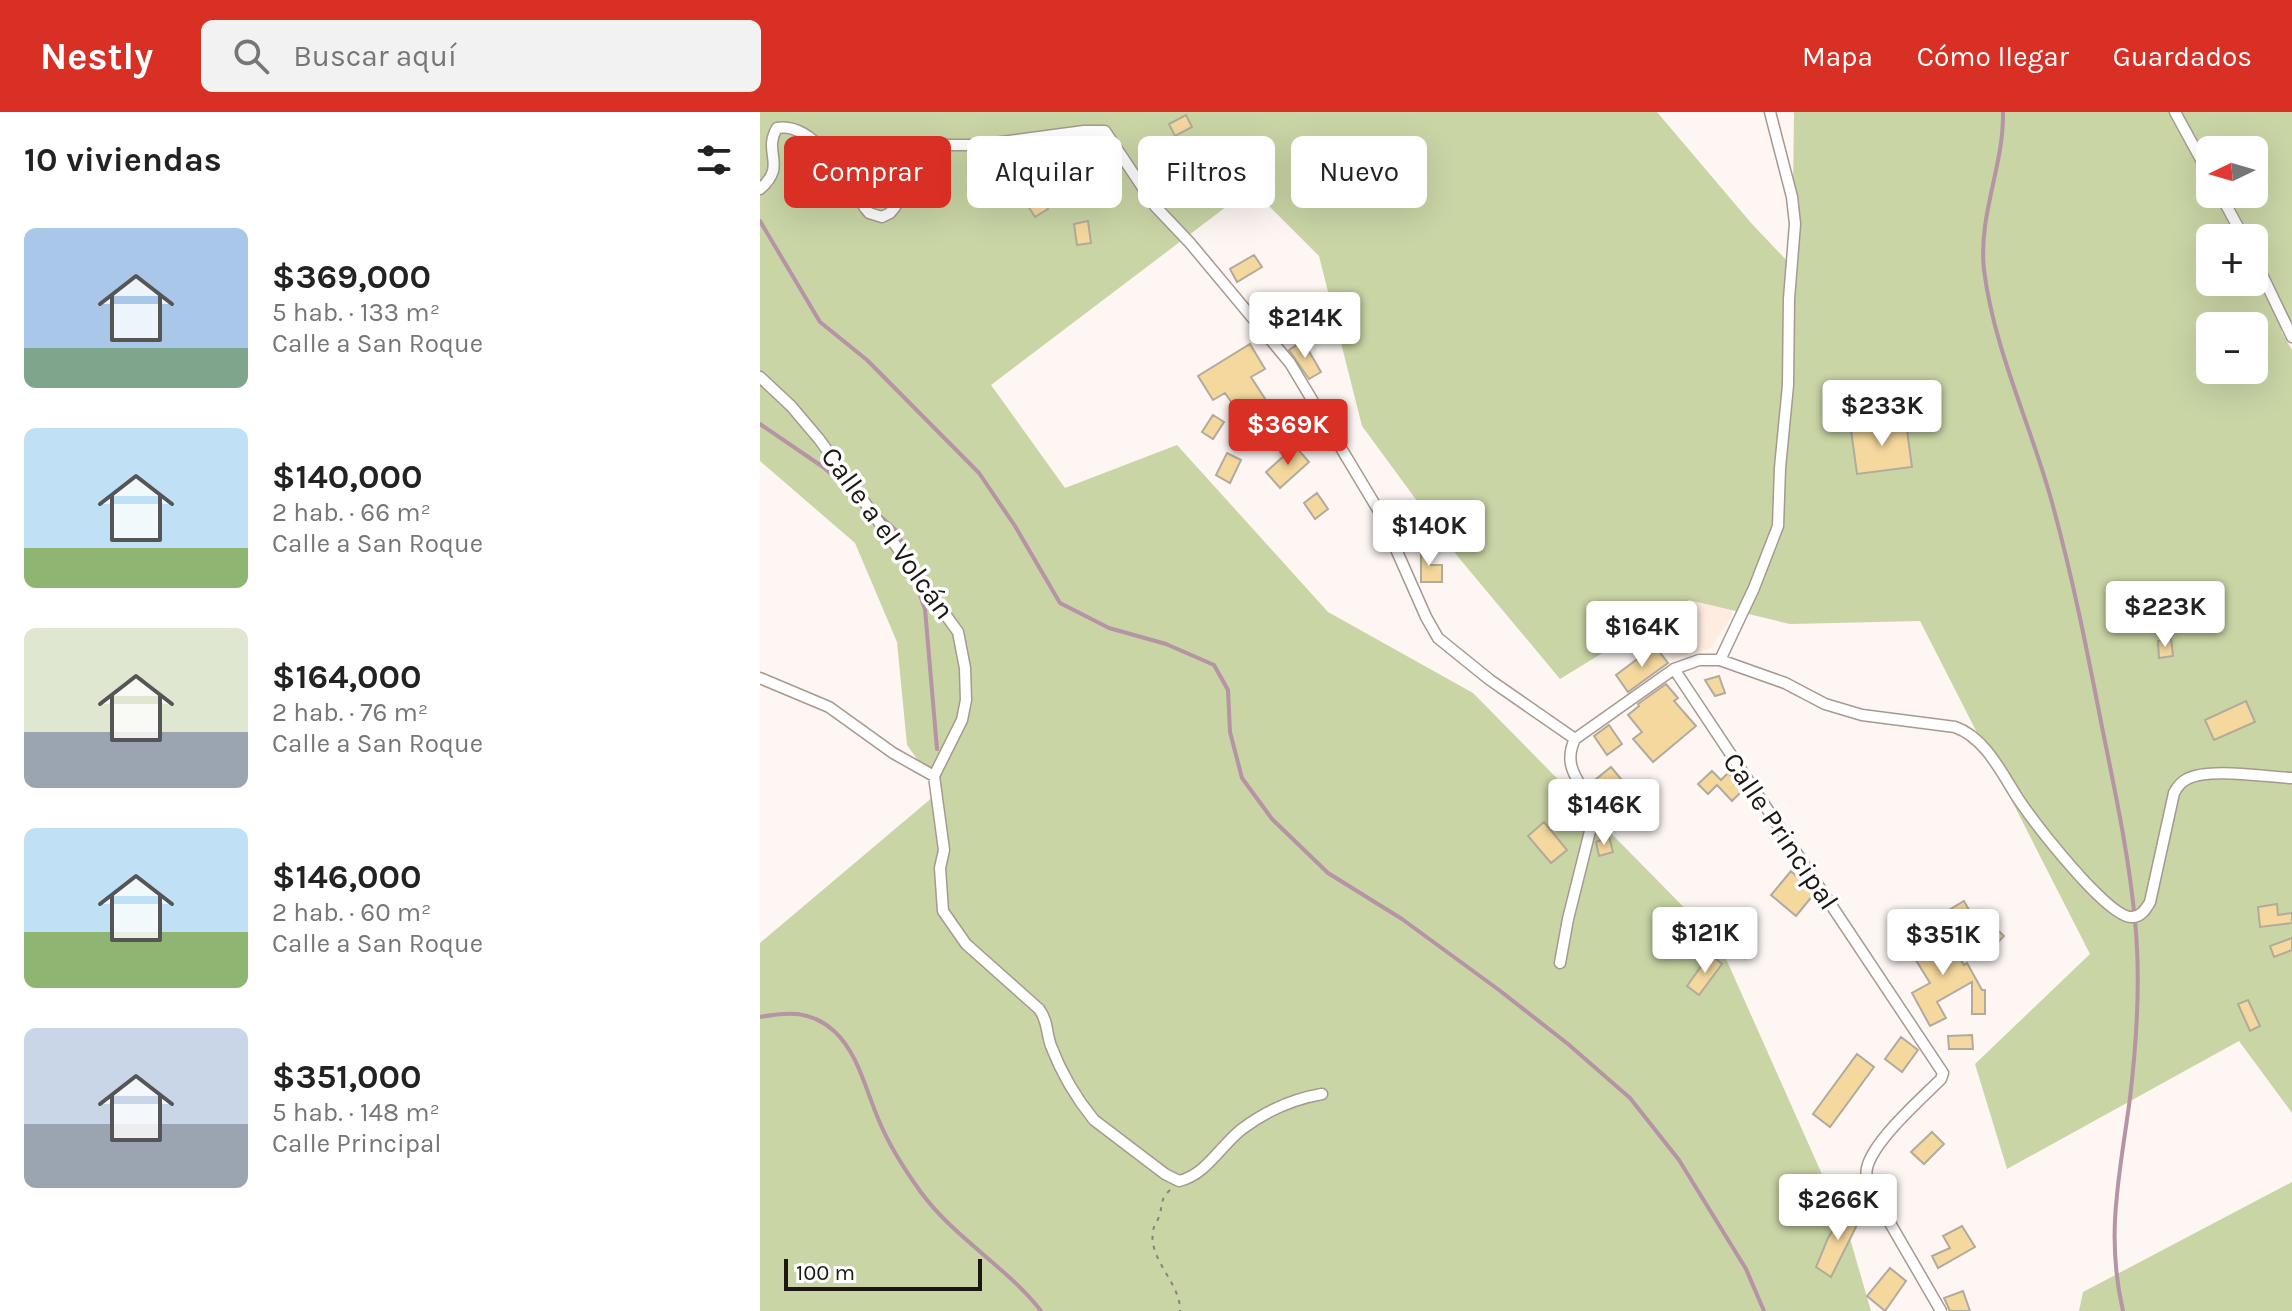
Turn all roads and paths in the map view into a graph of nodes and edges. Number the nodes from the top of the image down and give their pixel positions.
1 (1770, 112) edge
2 (2175, 112) edge
3 (2196, 150) edge
4 (760, 189) edge
5 (2268, 287) edge
6 (2292, 337) edge
7 (760, 377) edge
8 (1720, 660) junction
9 (1674, 669) junction
10 (760, 678) edge
11 (1575, 739) junction
12 (934, 776) junction
13 (2292, 778) edge
14 (1560, 963) dead end
15 (1322, 1094) dead end
16 (1179, 1181) junction
17 (1180, 1311) edge
18 (1941, 1311) edge

1 - 8 street
2 - 3 street
4 - 11 street
5 - 6 street
7 - 12 street, Calle a el Volcán
8 - 9 street
8 - 13 street
9 - 11 street
9 - 18 street, Calle Principal
10 - 12 street
11 - 14 street
12 - 16 street
15 - 16 street
16 - 17 path

